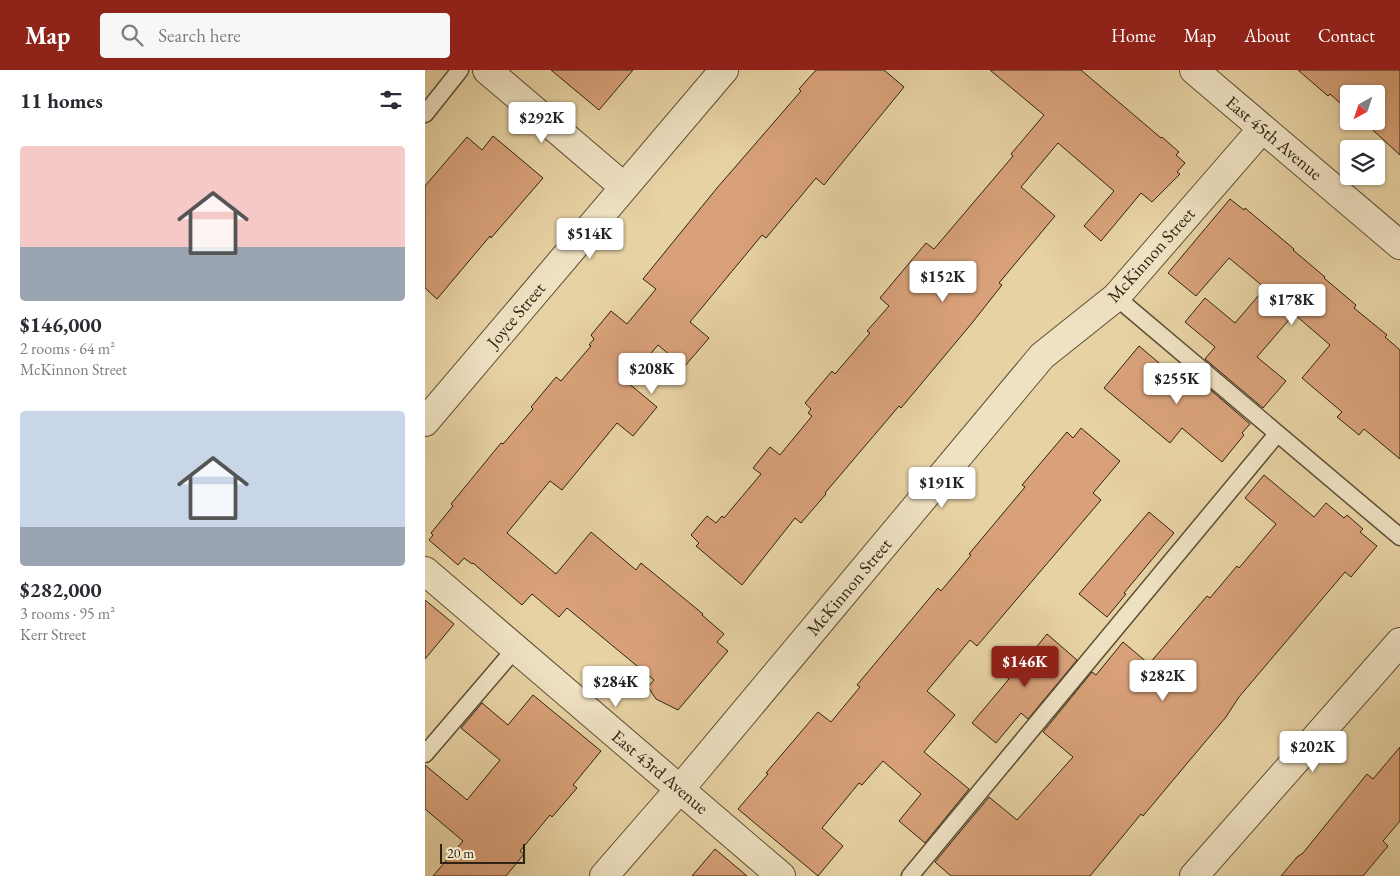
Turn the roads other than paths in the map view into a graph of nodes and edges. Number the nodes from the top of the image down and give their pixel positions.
1 (460, 70) edge
2 (487, 70) edge
3 (723, 70) edge
4 (1197, 71) edge
5 (425, 114) edge
6 (1262, 129) junction
7 (624, 187) junction
8 (1400, 245) edge
9 (1116, 297) junction
10 (425, 422) edge
11 (1277, 434) junction
12 (1400, 537) edge
13 (425, 571) edge
14 (1400, 642) edge
15 (515, 648) junction
16 (425, 754) edge
17 (680, 789) junction
18 (604, 876) edge
19 (781, 876) edge
20 (910, 876) edge
21 (1195, 876) edge

1 - 5 lane
2 - 7 street
3 - 7 street, Joyce Street
4 - 6 street, East 45th Avenue
6 - 8 street, East 45th Avenue
6 - 9 street, McKinnon Street
7 - 10 street, Joyce Street
9 - 11 lane
9 - 17 street, McKinnon Street
11 - 12 lane
11 - 20 lane
13 - 15 street, East 43rd Avenue
14 - 21 street
15 - 16 lane
15 - 17 street, East 43rd Avenue
17 - 18 street, McKinnon Street
17 - 19 street, East 43rd Avenue

